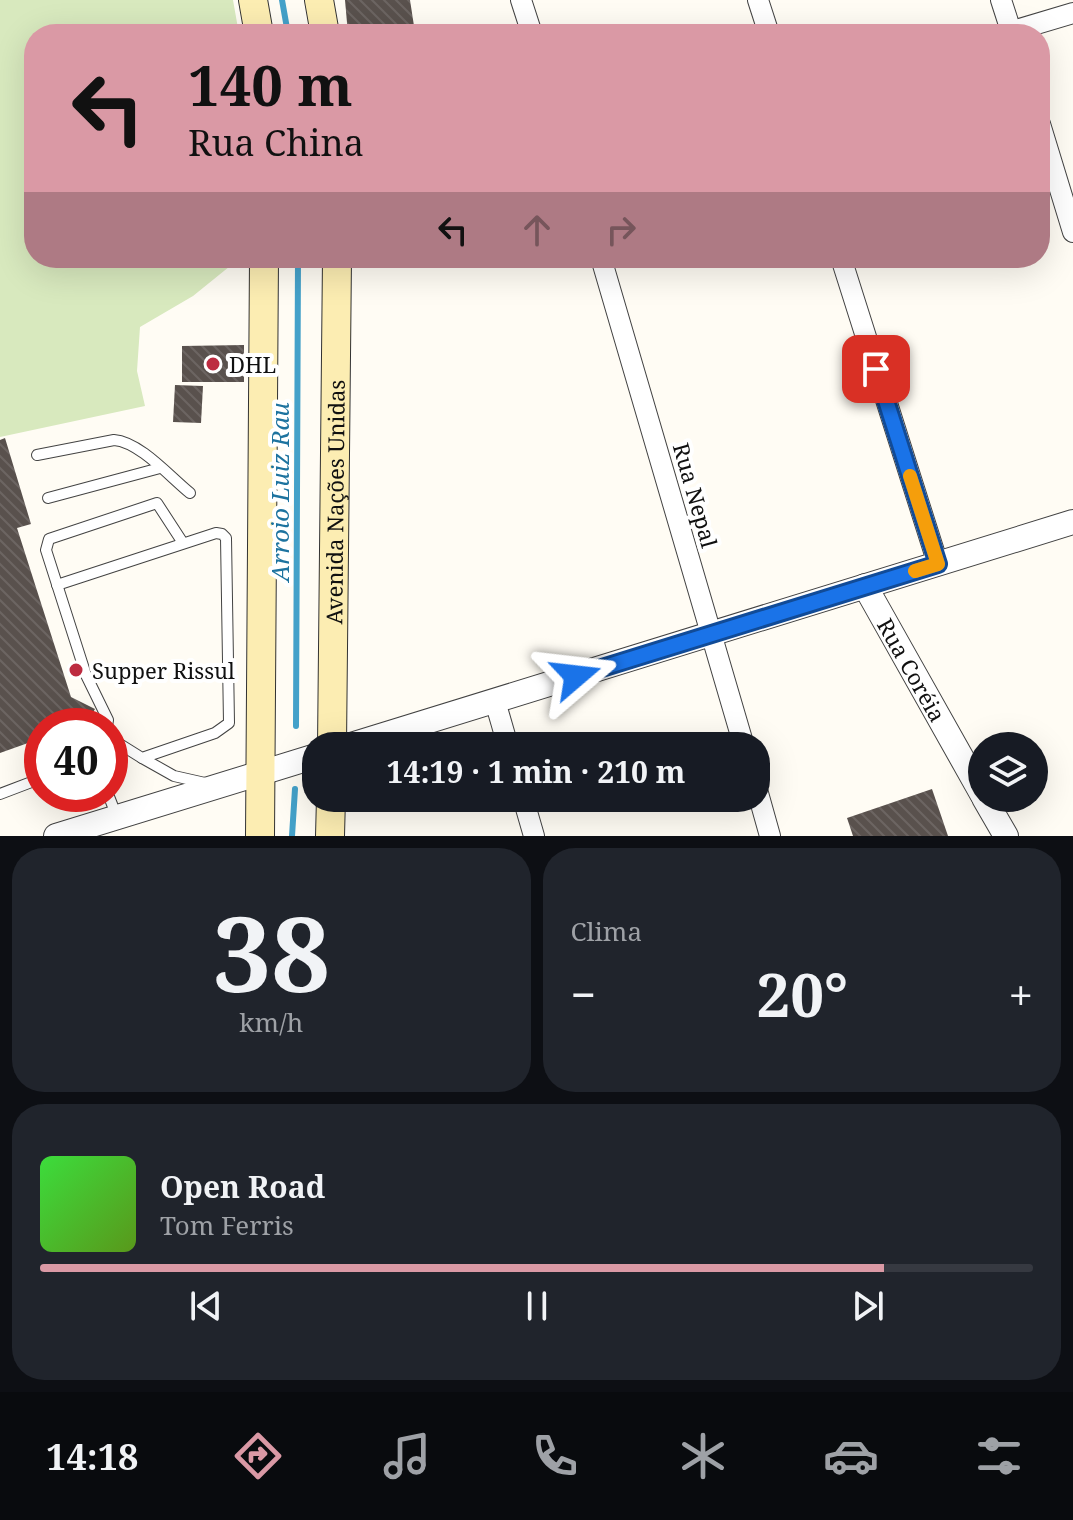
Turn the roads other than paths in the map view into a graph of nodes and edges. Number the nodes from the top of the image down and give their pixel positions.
1 (253, 0) edge
2 (319, 0) edge
3 (521, 0) edge
4 (758, 0) edge
5 (1001, 0) edge
6 (1073, 13) edge
7 (257, 24) edge
8 (323, 24) edge
9 (529, 24) edge
10 (766, 24) edge
11 (1007, 24) edge
12 (1038, 24) edge
13 (1050, 157) edge
14 (1073, 232) edge
15 (264, 268) edge
16 (337, 268) edge
17 (604, 268) edge
18 (844, 268) edge
19 (37, 455) dead end
20 (160, 468) junction
21 (190, 493) dead end
22 (48, 498) dead end
23 (1073, 522) edge
24 (183, 543) junction
25 (938, 564) junction
26 (57, 585) junction
27 (865, 586) junction
28 (712, 634) junction
29 (495, 701) junction
30 (102, 708) edge
31 (332, 732) edge
32 (394, 732) edge
33 (504, 732) edge
34 (740, 732) edge
35 (128, 749) edge
36 (142, 758) junction
37 (302, 760) edge
38 (968, 769) edge
39 (260, 773) junction
40 (231, 782) junction
41 (24, 785) edge
42 (0, 794) edge
43 (115, 812) edge
44 (331, 812) edge
45 (527, 812) edge
46 (763, 812) edge
47 (992, 812) edge
48 (117, 817) junction
49 (56, 836) edge
50 (260, 836) edge
51 (330, 836) edge
52 (534, 836) edge
53 (770, 836) edge
54 (1006, 836) edge

1 - 7 main road
2 - 8 main road
3 - 9 street
4 - 10 street
5 - 11 street
6 - 12 street
13 - 14 street
15 - 39 main road
16 - 31 main road, Avenida Nações Unidas
17 - 28 street, Rua Nepal
18 - 25 street
19 - 20 lane
20 - 21 lane
20 - 22 lane
23 - 25 street
24 - 26 lane
24 - 26 lane
24 - 36 lane
25 - 27 street
26 - 30 lane
27 - 28 street
27 - 38 street, Rua Coréia
28 - 29 street
28 - 34 street, Rua Nepal
29 - 32 street
29 - 33 street
35 - 36 lane
36 - 40 lane
37 - 39 street
39 - 40 street
39 - 50 main road
40 - 48 street
41 - 42 lane
43 - 48 lane
44 - 51 main road
45 - 52 street
46 - 53 street
47 - 54 street, Rua Coréia
48 - 49 street

